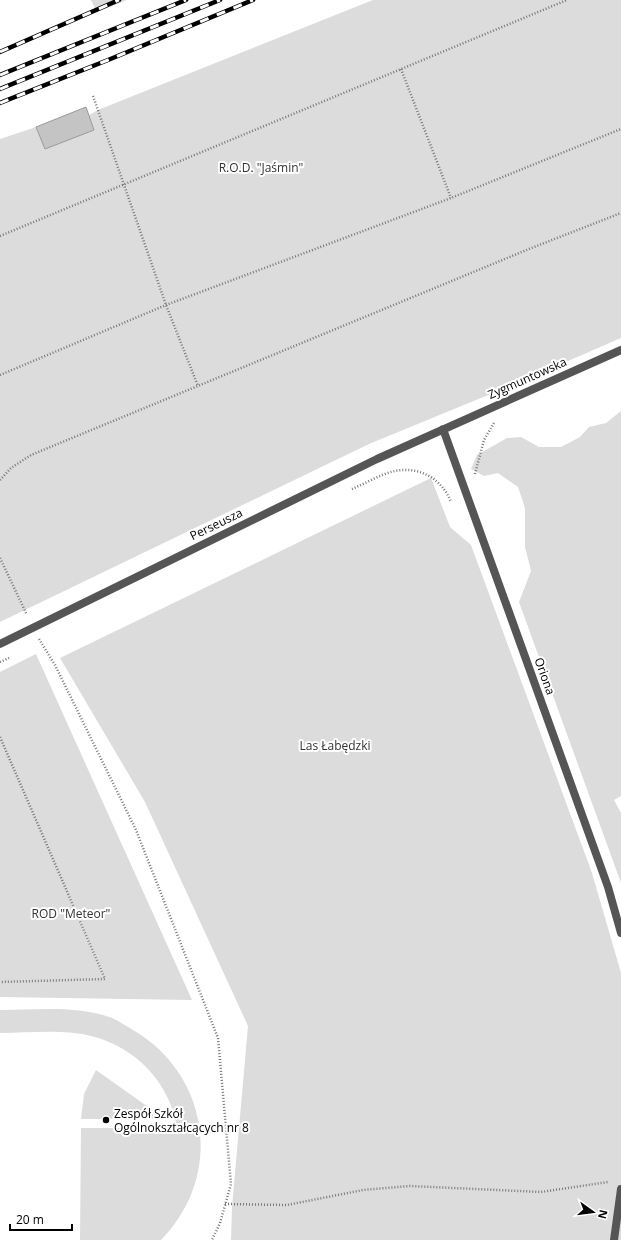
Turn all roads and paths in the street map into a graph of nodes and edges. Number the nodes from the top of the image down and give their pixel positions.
1 (567, 0) edge
2 (401, 69) junction
3 (93, 96) dead end
4 (621, 129) edge
5 (123, 184) junction
6 (451, 198) junction
7 (621, 213) edge
8 (0, 236) edge
9 (166, 305) junction
10 (621, 350) edge
11 (0, 375) edge
12 (198, 386) junction
13 (501, 420) dead end
14 (443, 429) junction
15 (475, 476) dead end
16 (0, 480) edge
17 (351, 490) dead end
18 (451, 502) dead end
19 (0, 558) edge
20 (27, 615) dead end
21 (48, 638) dead end
22 (0, 644) edge
23 (0, 737) edge
24 (2, 747) edge
25 (621, 933) edge
26 (0, 982) edge
27 (609, 1181) dead end
28 (621, 1188) edge
29 (225, 1204) junction
30 (212, 1240) edge
31 (614, 1240) edge

1 - 2 path
2 - 5 path
2 - 6 path
3 - 5 path
4 - 6 path
5 - 8 path
5 - 9 path
6 - 9 path
7 - 12 path
9 - 11 path
9 - 12 path
10 - 14 street, Zygmuntowska
12 - 16 path
13 - 15 path
14 - 22 street, Perseusza
14 - 25 street, Oriona
17 - 18 path
19 - 20 path
21 - 29 path
23 - 24 path
24 - 26 path
27 - 29 path
28 - 31 street
29 - 30 path

